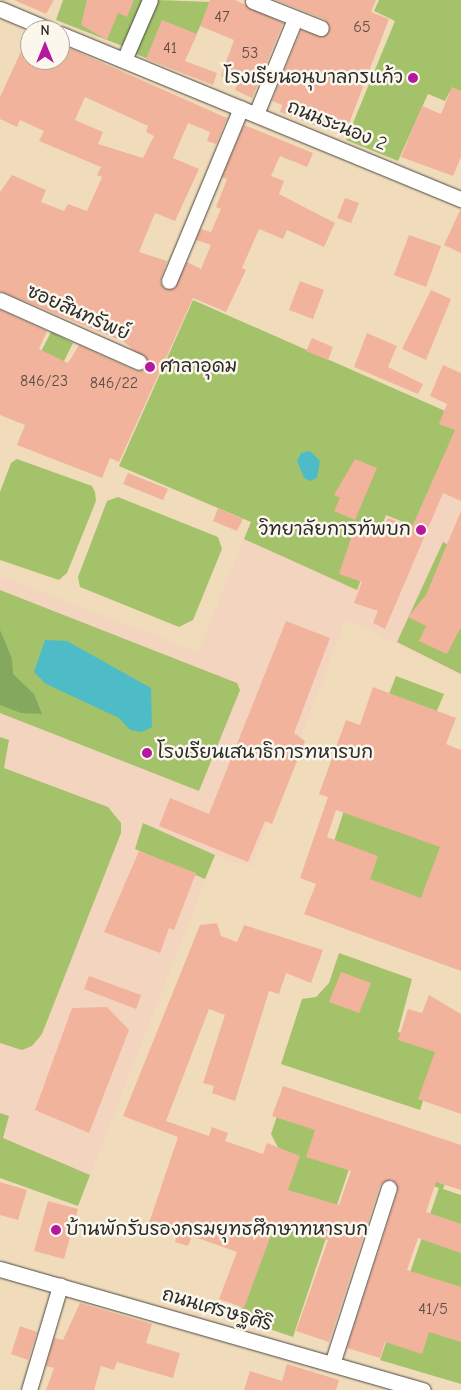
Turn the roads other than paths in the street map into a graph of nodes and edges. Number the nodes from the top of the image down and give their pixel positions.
1 (150, 0) edge
2 (253, 1) dead end
3 (0, 9) edge
4 (296, 19) junction
5 (26, 20) edge
6 (321, 28) dead end
7 (70, 38) edge
8 (124, 60) junction
9 (241, 108) junction
10 (256, 114) junction
11 (461, 199) edge
12 (169, 281) dead end
13 (0, 300) edge
14 (139, 362) dead end
15 (389, 1188) dead end
16 (0, 1269) edge
17 (60, 1286) junction
18 (332, 1364) junction
19 (29, 1390) edge
20 (423, 1390) edge

1 - 8 street
2 - 4 street
3 - 5 street
4 - 6 street
4 - 10 street
7 - 8 street, ถนนระนอง 2
8 - 9 street, ถนนระนอง 2
9 - 10 street, ถนนระนอง 2
9 - 12 street
10 - 11 street, ถนนระนอง 2
13 - 14 street, ซอยสินทรัพย์
15 - 18 street
16 - 17 street, ถนนเศรษฐศิริ
17 - 18 street, ถนนเศรษฐศิริ
17 - 19 street
18 - 20 street, ถนนเศรษฐศิริ

